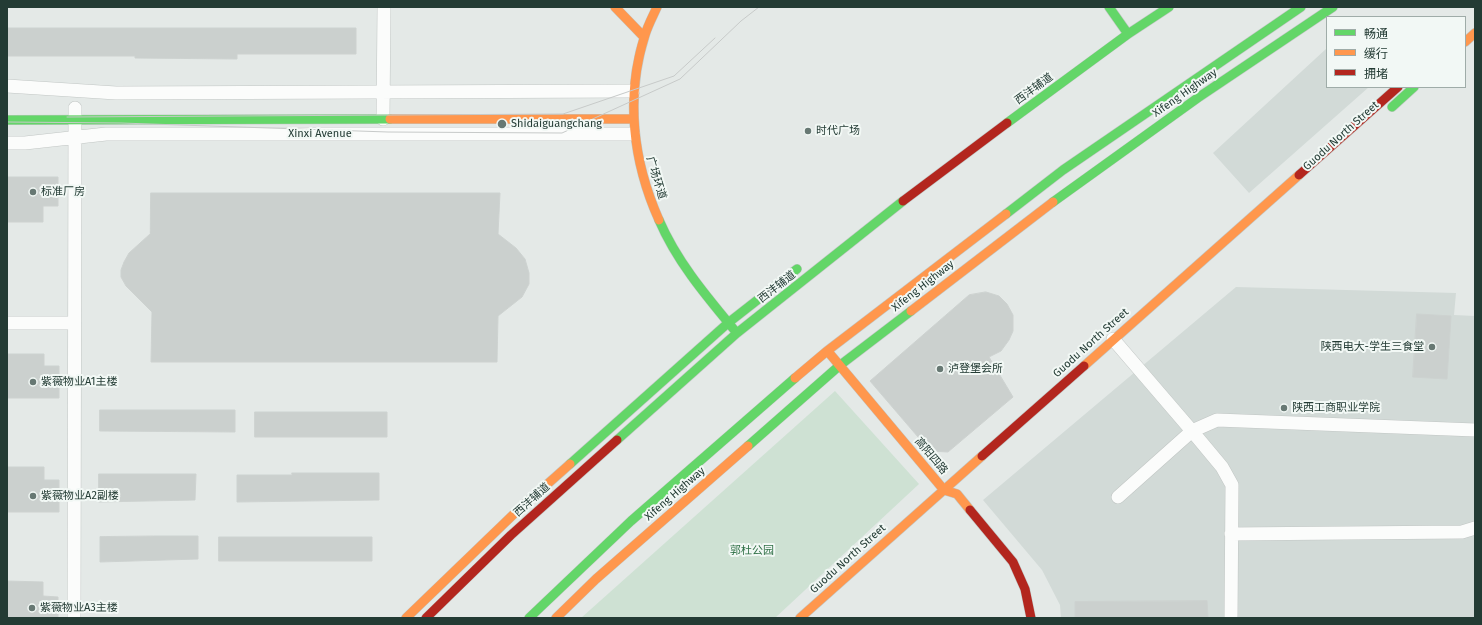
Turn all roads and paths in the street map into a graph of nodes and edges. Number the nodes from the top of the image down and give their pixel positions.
1 (384, 7) edge
2 (615, 7) edge
3 (657, 7) edge
4 (1109, 7) edge
5 (1169, 7) edge
6 (1302, 7) edge
7 (1333, 7) edge
8 (1475, 33) edge
9 (1128, 34) junction
10 (644, 37) junction
11 (1466, 41) edge
12 (7, 86) edge
13 (1397, 88) edge
14 (1413, 88) edge
15 (634, 91) junction
16 (383, 92) junction
17 (383, 110) junction
18 (75, 111) junction
19 (1385, 113) dead end
20 (632, 119) junction
21 (7, 120) edge
22 (633, 134) junction
23 (75, 136) junction
24 (7, 143) edge
25 (802, 265) dead end
26 (7, 323) edge
27 (74, 323) junction
28 (728, 323) junction
29 (737, 333) junction
30 (1119, 346) junction
31 (827, 351) junction
32 (839, 366) junction
33 (1475, 430) edge
34 (1192, 431) junction
35 (966, 486) dead end
36 (944, 490) junction
37 (954, 497) junction
38 (1118, 497) dead end
39 (1475, 528) edge
40 (1231, 534) junction
41 (74, 618) edge
42 (406, 618) edge
43 (426, 618) edge
44 (528, 618) edge
45 (556, 618) edge
46 (800, 618) edge
47 (1030, 618) edge
48 (1231, 618) edge

1 - 16 street
2 - 10 main road
3 - 10 main road, 广场环道
4 - 9 main road
5 - 9 main road, 西沣辅道
6 - 31 main road, Xifeng Highway
7 - 32 main road, Xifeng Highway
8 - 11 main road
9 - 29 main road, 西沣辅道
10 - 15 main road, 广场环道
12 - 16 street
13 - 30 main road, Guodu North Street
14 - 19 main road, Guodu North Street
15 - 16 street
15 - 20 main road, 广场环道
16 - 17 street
17 - 18 main road, Xinxi Avenue
17 - 20 main road, Xinxi Avenue
18 - 21 main road, Xinxi Avenue
18 - 23 street
20 - 22 main road, 广场环道
22 - 23 street, Xinxi Avenue
22 - 28 main road, 广场环道
23 - 24 street, Xinxi Avenue
23 - 27 street
25 - 28 main road, 西沣辅道
26 - 27 street
27 - 41 street
28 - 29 main road, 广场环道
28 - 42 main road, 西沣辅道
29 - 43 main road, 西沣辅道
30 - 34 street
30 - 36 main road, Guodu North Street
31 - 32 main road, 高阳四路
31 - 44 main road, Xifeng Highway
32 - 36 main road, 高阳四路
32 - 45 main road, Xifeng Highway
33 - 34 street
34 - 38 street
34 - 40 street
35 - 37 main road
36 - 37 main road, 高阳四路
36 - 46 main road, Guodu North Street
37 - 47 main road
39 - 40 street
40 - 48 street

